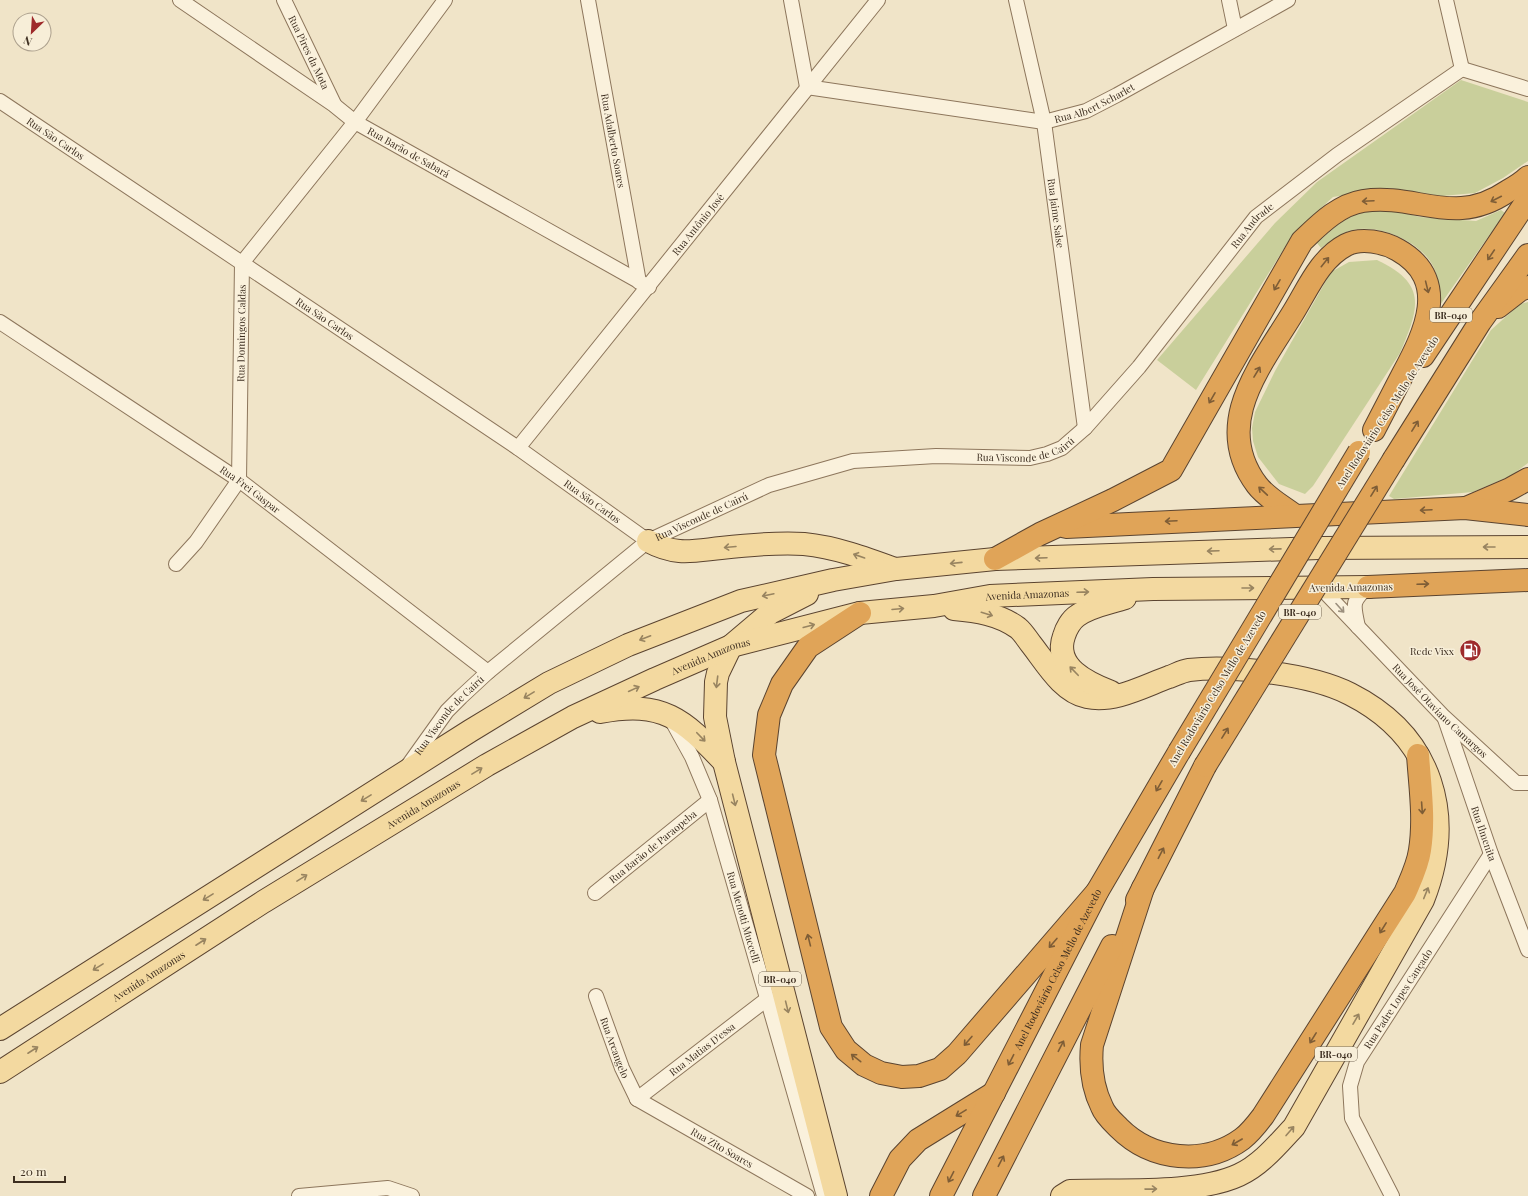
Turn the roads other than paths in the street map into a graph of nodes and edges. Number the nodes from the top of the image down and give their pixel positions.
1 (180, 0) edge
2 (284, 0) edge
3 (445, 0) edge
4 (588, 0) edge
5 (791, 0) edge
6 (878, 0) edge
7 (1016, 0) edge
8 (1228, 0) edge
9 (1288, 0) edge
10 (1446, 0) edge
11 (1235, 29) junction
12 (1462, 69) junction
13 (808, 87) junction
14 (1528, 89) edge
15 (0, 101) edge
16 (334, 105) junction
17 (356, 122) junction
18 (1044, 122) junction
19 (1528, 177) edge
20 (1528, 200) edge
21 (1528, 255) edge
22 (242, 263) junction
23 (644, 285) junction
24 (1528, 287) edge
25 (0, 322) edge
26 (1480, 322) junction
27 (1085, 428) junction
28 (1374, 430) junction
29 (518, 448) junction
30 (1528, 479) edge
31 (239, 480) junction
32 (1465, 508) junction
33 (1294, 515) junction
34 (1528, 515) edge
35 (1054, 528) junction
36 (648, 541) junction
37 (1528, 547) edge
38 (995, 559) junction
39 (176, 564) dead end
40 (896, 569) junction
41 (833, 580) junction
42 (1528, 580) edge
43 (1368, 587) junction
44 (1321, 588) junction
45 (1153, 589) junction
46 (934, 606) junction
47 (860, 613) junction
48 (1358, 628) junction
49 (731, 646) junction
50 (488, 672) junction
51 (1120, 695) junction
52 (668, 714) junction
53 (573, 717) junction
54 (1444, 717) junction
55 (1418, 755) junction
56 (724, 762) junction
57 (399, 777) junction
58 (1528, 783) edge
59 (710, 800) junction
60 (408, 812) junction
61 (1491, 854) junction
62 (1143, 888) junction
63 (1097, 892) junction
64 (595, 893) dead end
65 (1528, 950) edge
66 (596, 996) dead end
67 (767, 999) junction
68 (0, 1029) edge
69 (0, 1072) edge
70 (994, 1093) junction
71 (637, 1099) junction
72 (1066, 1193) edge
73 (299, 1196) edge
74 (412, 1196) edge
75 (807, 1196) edge
76 (824, 1196) edge
77 (836, 1196) edge
78 (881, 1196) edge
79 (941, 1196) edge
80 (984, 1196) edge
81 (1392, 1196) edge

1 - 16 street, Rua Barão de Sabará
2 - 16 street, Rua Pires da Mota
3 - 17 street
4 - 23 street, Rua Adalberto Soares
5 - 13 street
6 - 13 street, Rua Antônio José
7 - 18 street, Rua Jaime Salse
8 - 11 street
9 - 11 street, Rua Albert Scharlet
10 - 12 street
11 - 18 street, Rua Albert Scharlet
12 - 14 street
12 - 27 street, Rua Andrade
13 - 18 street, Rua Albert Scharlet
13 - 23 street, Rua Antônio José
15 - 22 street, Rua São Carlos
16 - 17 street, Rua Barão de Sabará
17 - 22 street
17 - 23 street, Rua Barão de Sabará
18 - 27 street, Rua Jaime Salse
19 -> 35 highway
20 -> 28 highway, Anel Rodoviário Celso Mello de Azevedo / BR-040
21 - 26 highway, BR-040
22 - 29 street, Rua São Carlos
22 - 31 street, Rua Domingos Caldas
23 - 29 street, Rua Antônio José
24 - 26 highway
25 - 31 street, Rua Frei Gaspar
62 -> 26 highway, BR-040, bridge
27 - 36 street, Rua Visconde de Cairú
33 -> 28 highway
28 -> 63 highway, Anel Rodoviário Celso Mello de Azevedo / BR-040, bridge
29 - 36 street, Rua São Carlos
30 - 32 highway
31 - 39 street
31 - 50 street, Rua Frei Gaspar
32 -> 33 highway
32 - 34 highway
33 -> 35 highway
35 - 38 highway
40 -> 36 main road
36 - 50 street, Rua Visconde de Cairú
37 -> 38 main road
38 -> 40 main road
40 - 41 main road
41 - 49 main road
41 -> 57 main road
43 -> 42 highway, Avenida Amazonas
43 - 44 main road, Avenida Amazonas
43 - 48 street
45 -> 44 main road, Avenida Amazonas
44 -> 48 street, Rua José Otaviano Camargos
46 -> 45 main road, Avenida Amazonas
51 -> 45 main road
47 -> 46 main road, Avenida Amazonas
46 -> 51 main road, BR-040
49 -> 47 main road, Avenida Amazonas
63 -> 47 highway
48 - 54 street, Rua José Otaviano Camargos
53 -> 49 main road, Avenida Amazonas
49 -> 56 main road, BR-040
50 - 57 street, Rua Visconde de Cairú
51 - 55 main road, BR-040
52 - 53 main road
52 -> 56 main road
52 - 59 street, Rua Menotti Muccelli
60 -> 53 main road, Avenida Amazonas
54 - 58 street, Rua José Otaviano Camargos
54 - 61 street, Rua Ilmenita
55 -> 62 highway
72 -> 55 main road, BR-040
56 -> 77 main road, BR-040
57 - 60 main road
57 -> 68 main road
59 - 64 street, Rua Barão de Paraopeba
59 - 67 street, Rua Menotti Muccelli
69 -> 60 main road, Avenida Amazonas
61 - 65 street, Rua Ilmenita
61 - 81 street, Rua Padre Lopes Cançado
80 -> 62 highway, BR-040
63 -> 70 highway, Anel Rodoviário Celso Mello de Azevedo / BR-040
66 - 71 street, Rua Arcangelo
67 - 71 street, Rua Matias D'essa
67 - 76 street, Rua Menotti Muccelli
70 -> 78 highway
70 -> 79 highway, Anel Rodoviário Celso Mello de Azevedo / BR-040
71 - 75 street, Rua Zito Soares
73 - 74 street

